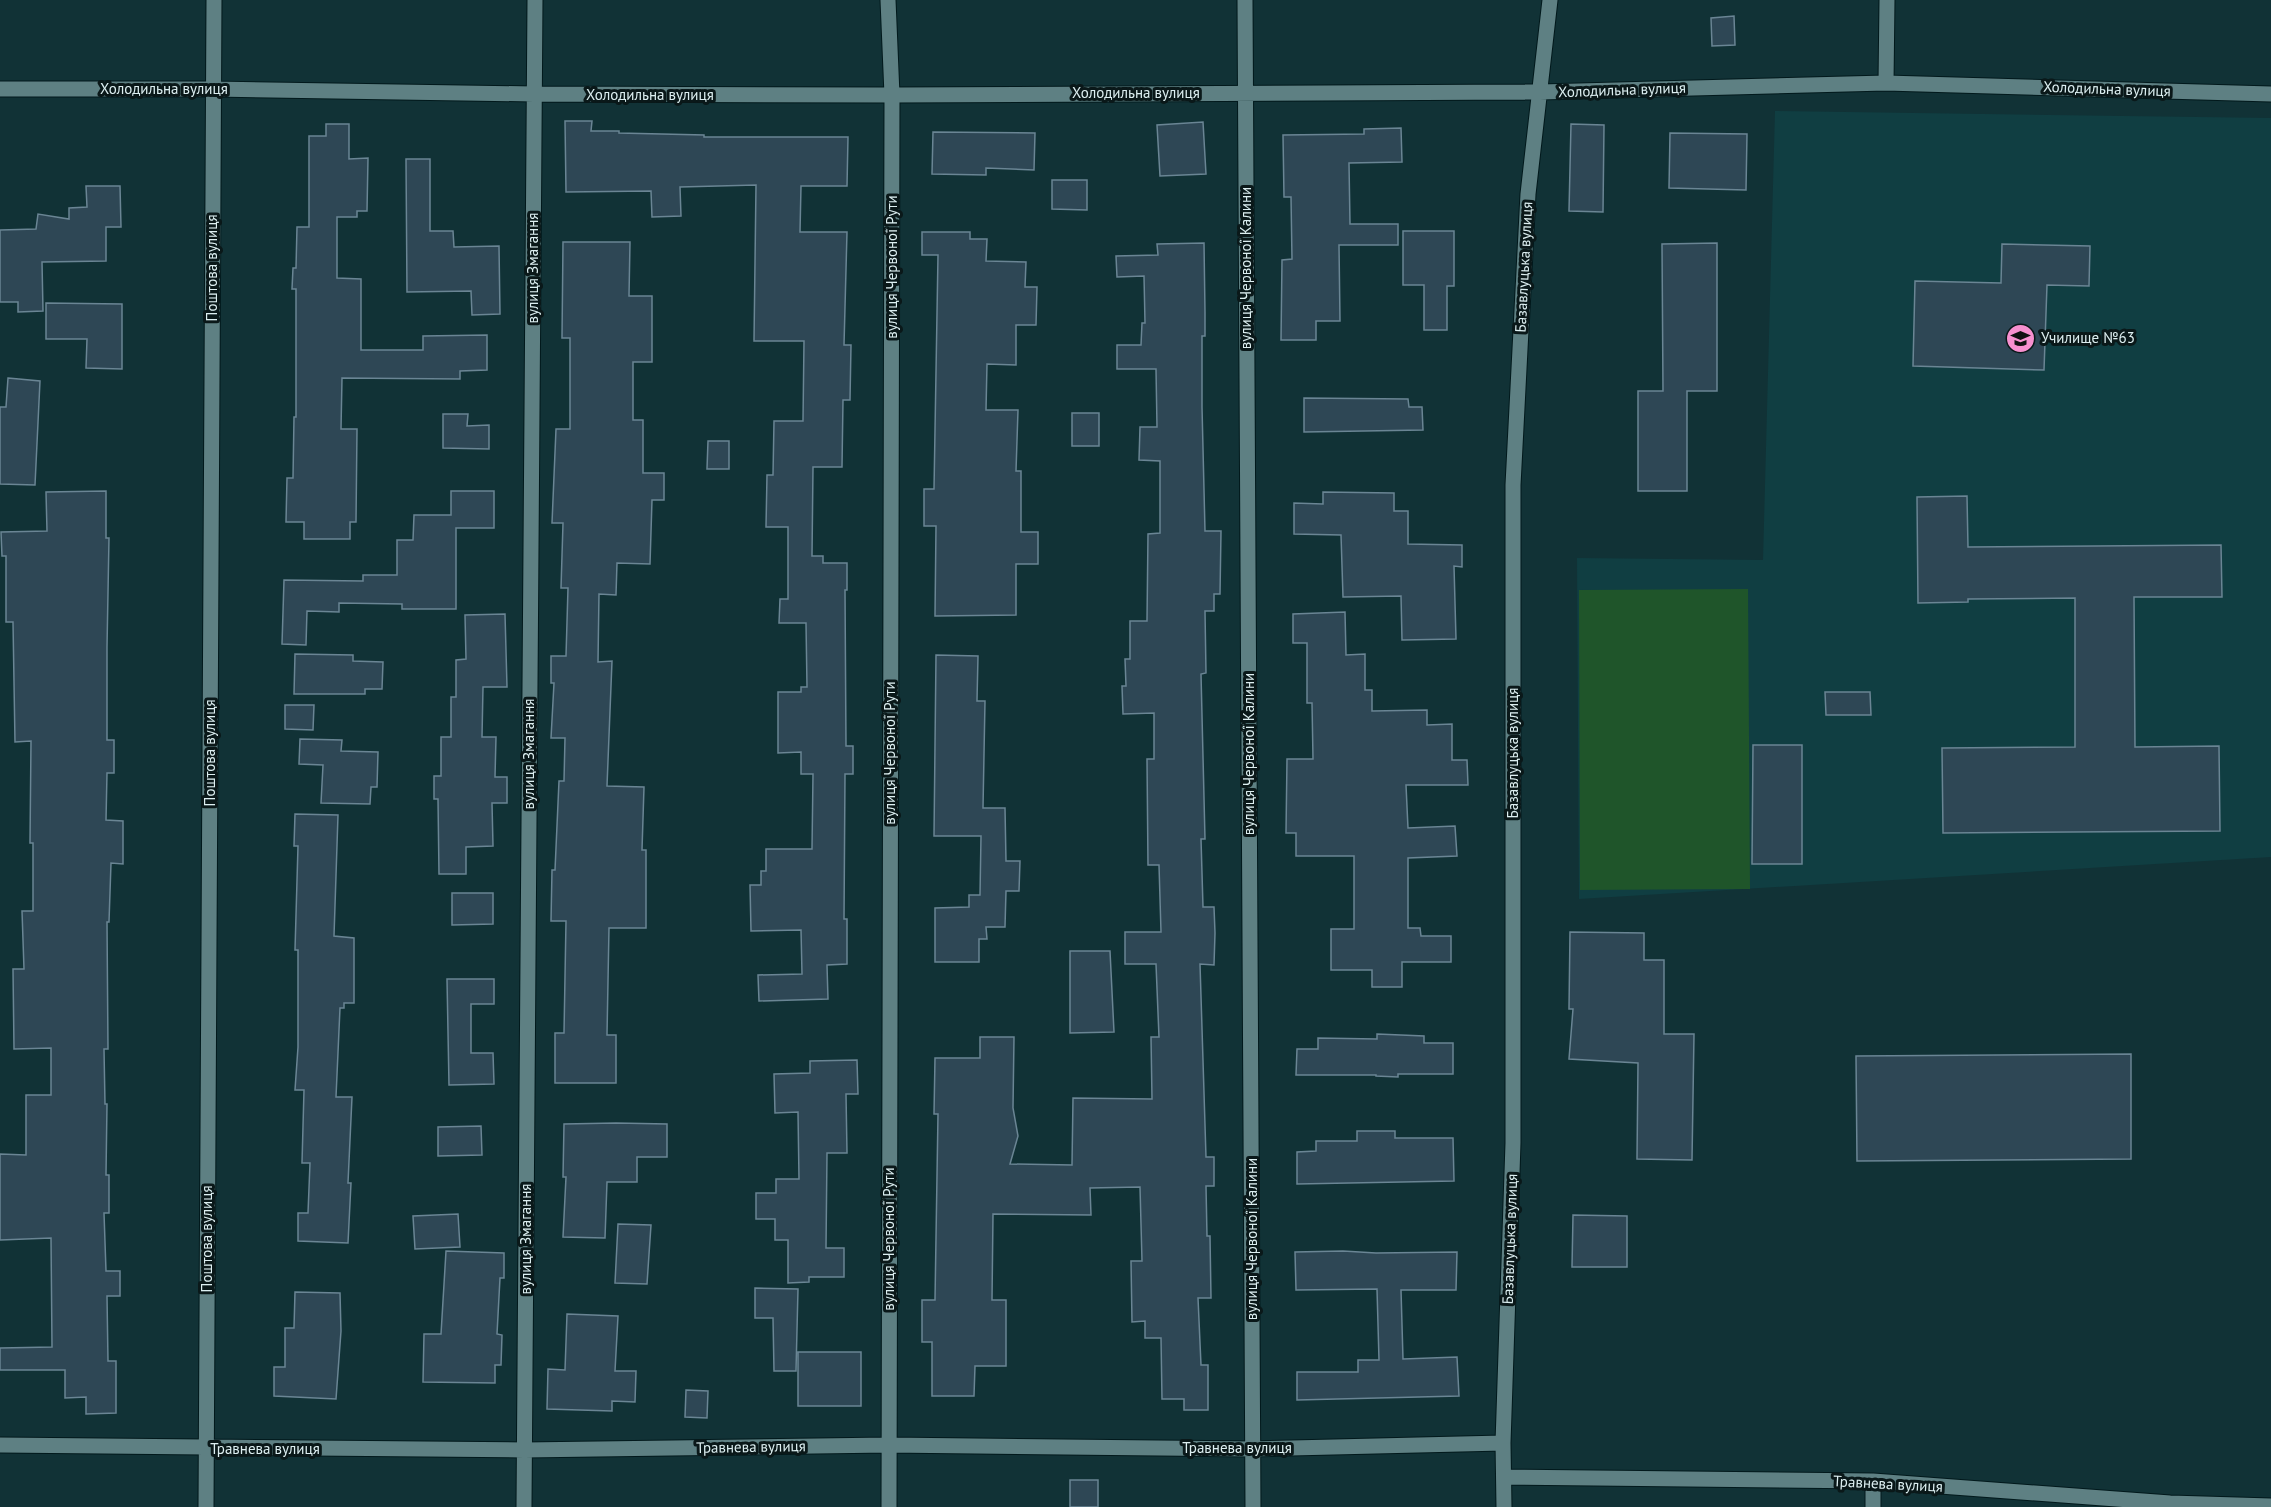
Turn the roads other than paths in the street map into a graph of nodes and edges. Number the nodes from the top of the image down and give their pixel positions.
1 (214, 0) edge
2 (535, 0) edge
3 (888, 0) edge
4 (1245, 0) edge
5 (1550, 0) edge
6 (1887, 0) edge
7 (1886, 83) junction
8 (0, 89) edge
9 (213, 89) junction
10 (1540, 92) junction
11 (1245, 93) junction
12 (534, 94) junction
13 (2271, 94) edge
14 (892, 95) junction
15 (1503, 1443) junction
16 (888, 1444) junction
17 (0, 1445) edge
18 (206, 1449) junction
19 (1253, 1449) junction
20 (524, 1450) junction
21 (1504, 1477) junction
22 (1873, 1481) junction
23 (2170, 1505) edge
24 (2271, 1506) edge
25 (206, 1507) edge
26 (524, 1507) edge
27 (889, 1507) edge
28 (1253, 1507) edge
29 (1504, 1507) edge
30 (1873, 1507) edge

1 - 9 street, Поштова вулиця
2 - 12 street, вулиця Змагання
3 - 14 street, вулиця Червоної Рути
4 - 11 street, вулиця Червоної Калини
5 - 10 street, Базавлуцька вулиця
6 - 7 street
7 - 10 street, Холодильна вулиця
7 - 13 street, Холодильна вулиця
8 - 9 street, Холодильна вулиця
9 - 12 street, Холодильна вулиця
9 - 18 street, Поштова вулиця
10 - 11 street, Холодильна вулиця
10 - 15 street, Базавлуцька вулиця
11 - 14 street, Холодильна вулиця
11 - 19 street, вулиця Червоної Калини
12 - 14 street, Холодильна вулиця
12 - 20 street, вулиця Змагання
14 - 16 street, вулиця Червоної Рути
15 - 19 street, Травнева вулиця
15 - 21 street, Базавлуцька вулиця
16 - 19 street, Травнева вулиця
16 - 20 street, Травнева вулиця
16 - 27 street, вулиця Червоної Рути
17 - 18 street, Травнева вулиця
18 - 20 street, Травнева вулиця
18 - 25 street, Поштова вулиця
19 - 28 street, вулиця Червоної Калини
20 - 26 street, вулиця Змагання
21 - 22 street, Травнева вулиця
21 - 29 street, Базавлуцька вулиця
22 - 23 street, Травнева вулиця
22 - 30 street
23 - 24 street, Травнева вулиця

